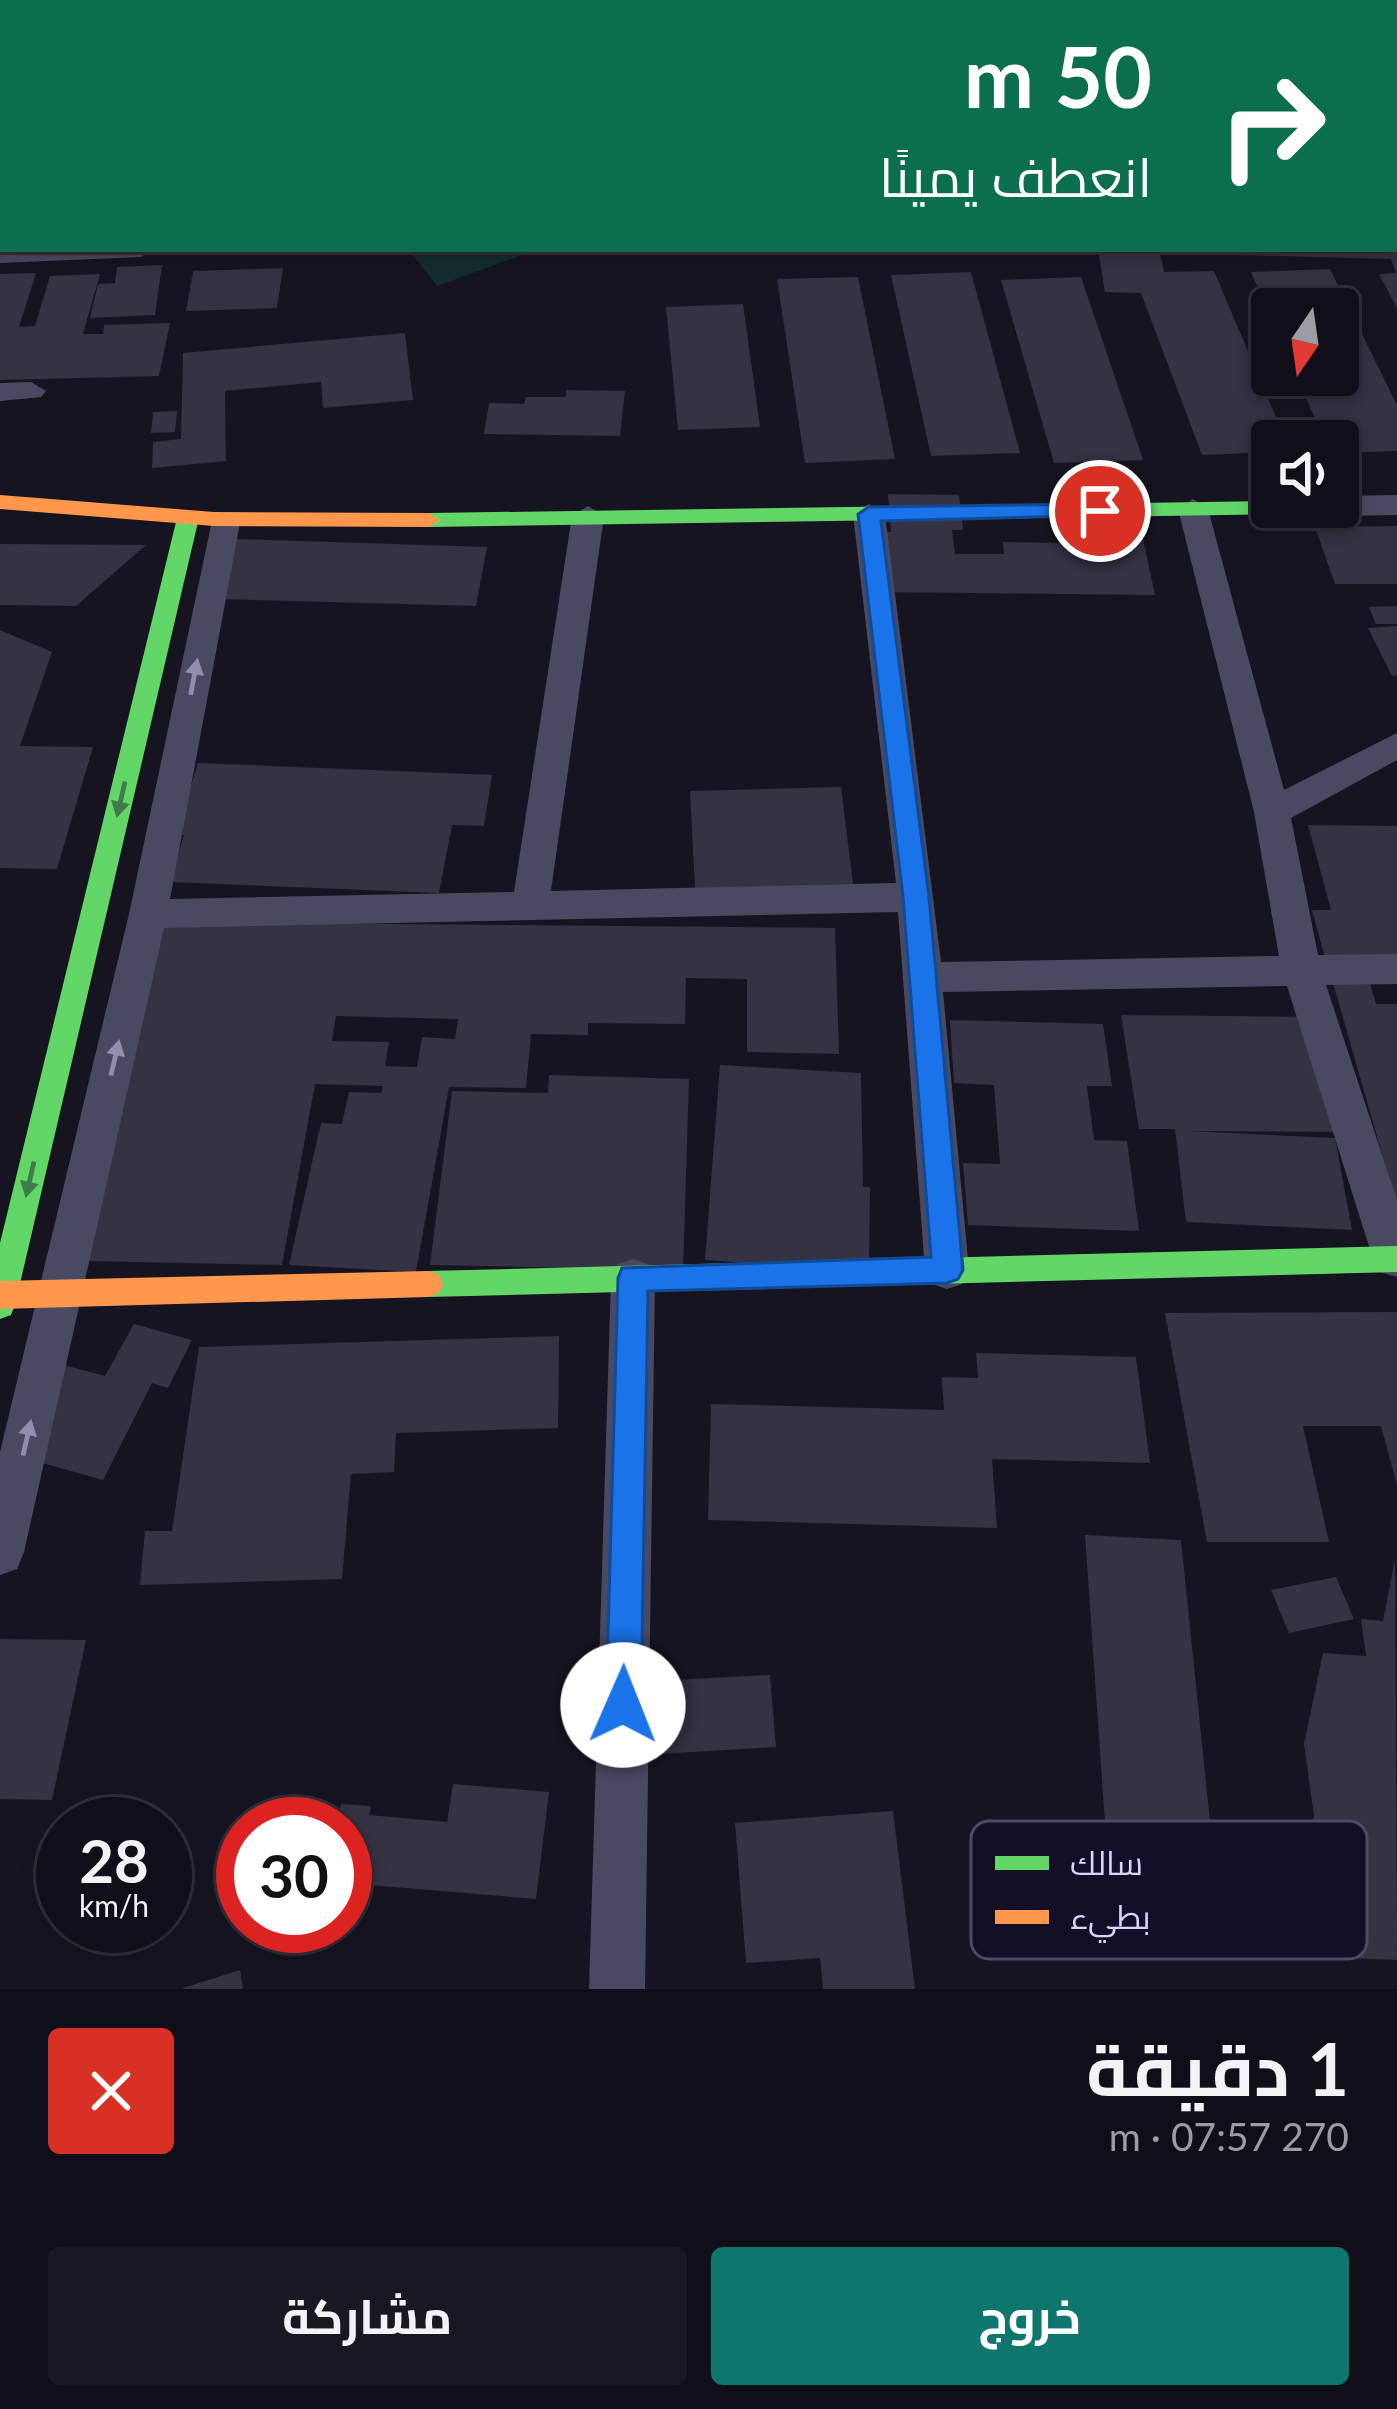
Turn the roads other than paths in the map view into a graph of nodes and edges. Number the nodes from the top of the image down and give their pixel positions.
1 (56, 252) edge
2 (0, 254) edge
3 (32, 391) dead end
4 (0, 392) edge
5 (0, 502) edge
6 (1397, 505) edge
7 (1359, 506) edge
8 (1251, 508) edge
9 (1192, 509) junction
10 (869, 514) junction
11 (588, 516) junction
12 (205, 523) junction
13 (1397, 745) edge
14 (1272, 812) junction
15 (916, 897) junction
16 (530, 902) junction
17 (148, 914) junction
18 (1301, 969) junction
19 (1397, 969) edge
20 (922, 977) junction
21 (1396, 1258) edge
22 (947, 1270) junction
23 (633, 1278) junction
24 (60, 1296) junction
25 (1, 1298) edge
26 (0, 1552) edge
27 (617, 1989) edge

1 - 2 street
3 - 4 street
5 - 12 street
6 - 7 street
8 - 9 street
9 - 10 street
9 - 14 street
10 - 11 street
10 - 15 street
11 - 12 street
11 - 16 street
17 -> 12 street
12 -> 25 street
13 - 14 street
14 - 18 street
15 - 16 street
15 - 20 street
16 - 17 street
24 -> 17 street
18 - 19 street
18 - 20 street
18 - 21 street
20 - 22 street
21 - 22 street
22 - 23 street
23 - 24 street
23 - 27 street
24 - 25 street
26 -> 24 street

